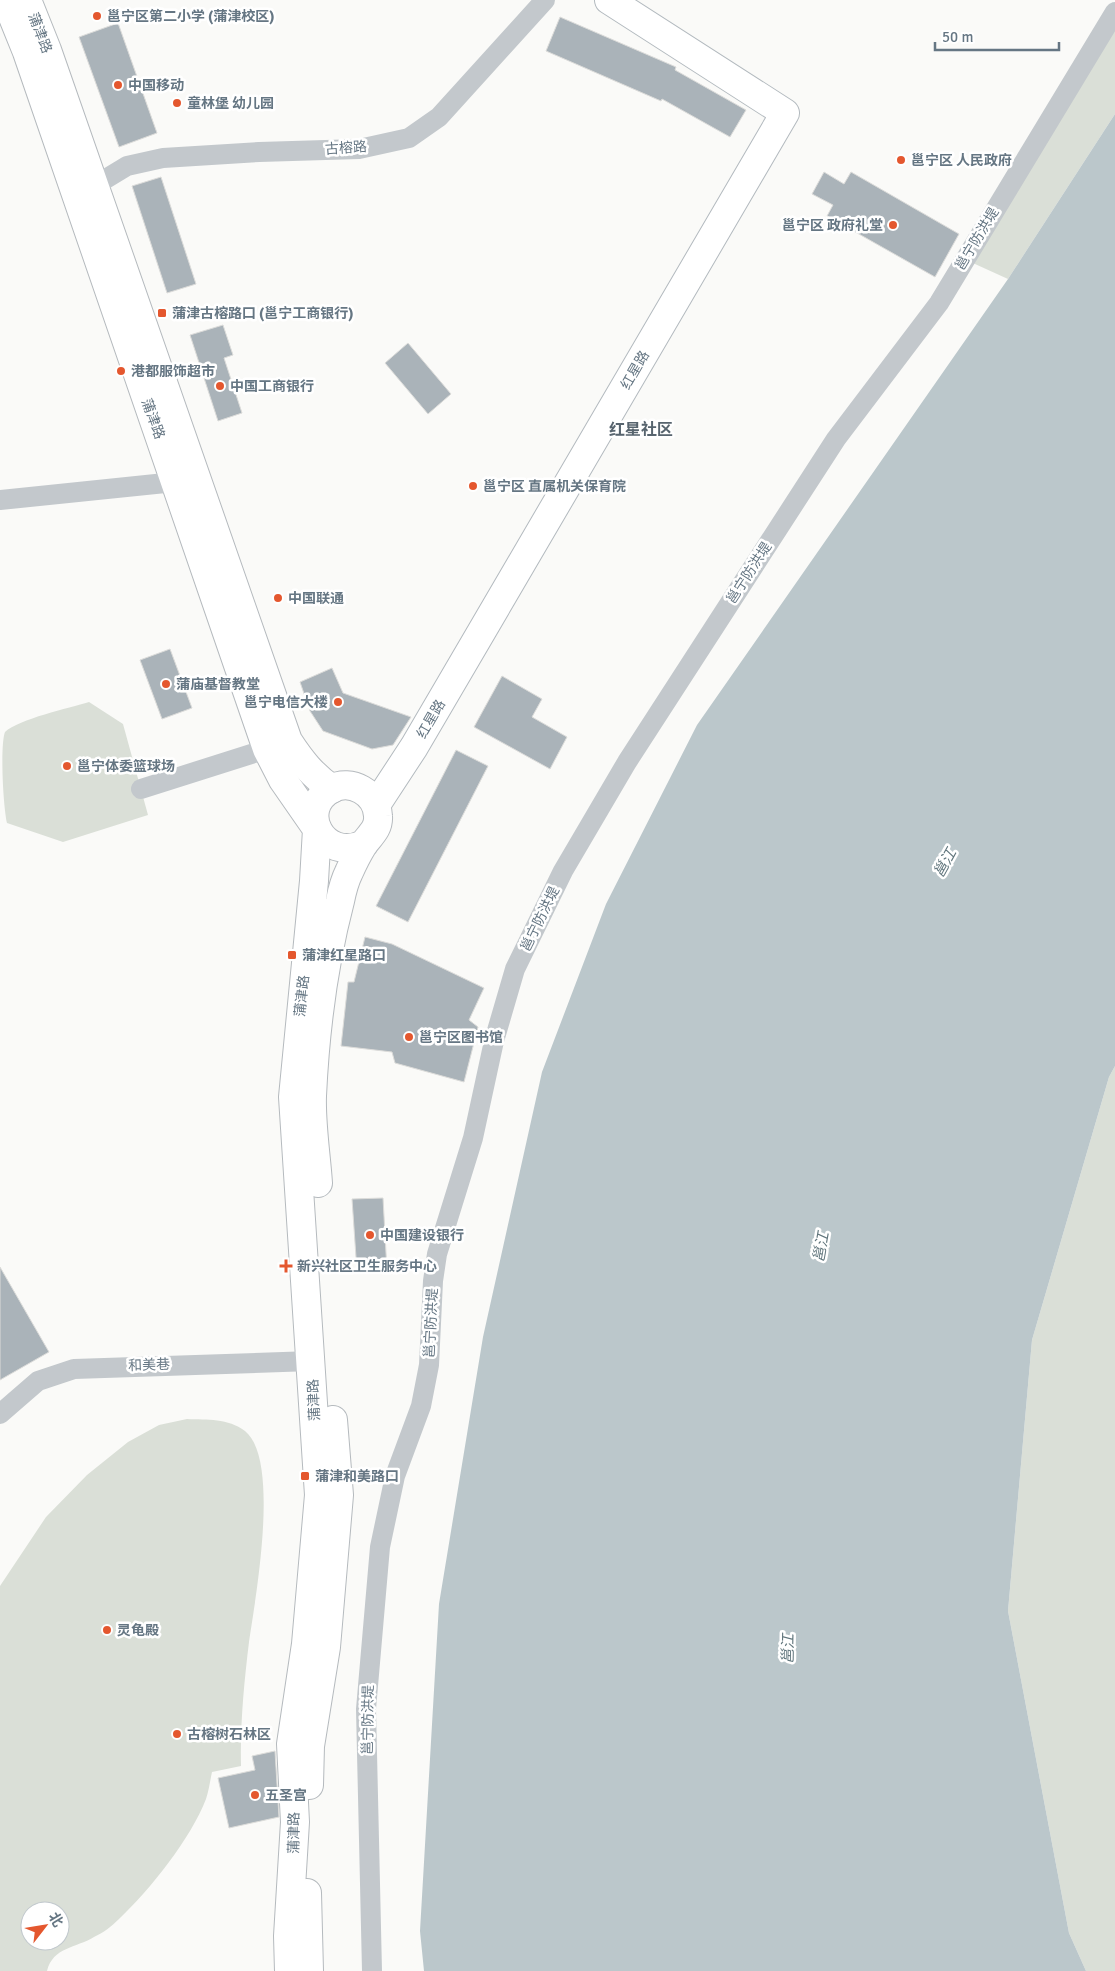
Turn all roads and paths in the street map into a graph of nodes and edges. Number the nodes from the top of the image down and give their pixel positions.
1 (6, 0) edge
2 (27, 0) edge
3 (545, 0) edge
4 (609, 0) edge
5 (1115, 12) edge
6 (94, 186) junction
7 (175, 482) junction
8 (0, 500) edge
9 (268, 750) junction
10 (141, 789) dead end
11 (332, 789) junction
12 (376, 806) junction
13 (317, 829) junction
14 (364, 844) junction
15 (312, 1361) junction
16 (0, 1414) edge
17 (289, 1971) edge
18 (309, 1971) edge
19 (372, 1971) edge

1 - 7 main road, 蒲津路
2 - 6 main road, 蒲津路
3 - 6 street, 古榕路
4 - 12 main road, 红星路
5 - 19 street, 邕宁防洪堤
6 - 11 main road, 蒲津路
7 - 8 street
7 - 9 main road, 蒲津路
9 - 10 street
9 - 13 main road, 蒲津路
11 - 12 main road
11 - 13 main road, 蒲津路
12 - 14 main road, 蒲津路
13 - 14 main road, 蒲津路
13 - 15 main road, 蒲津路
14 - 18 main road, 蒲津路
15 - 16 street, 和美巷
15 - 17 main road, 蒲津路

